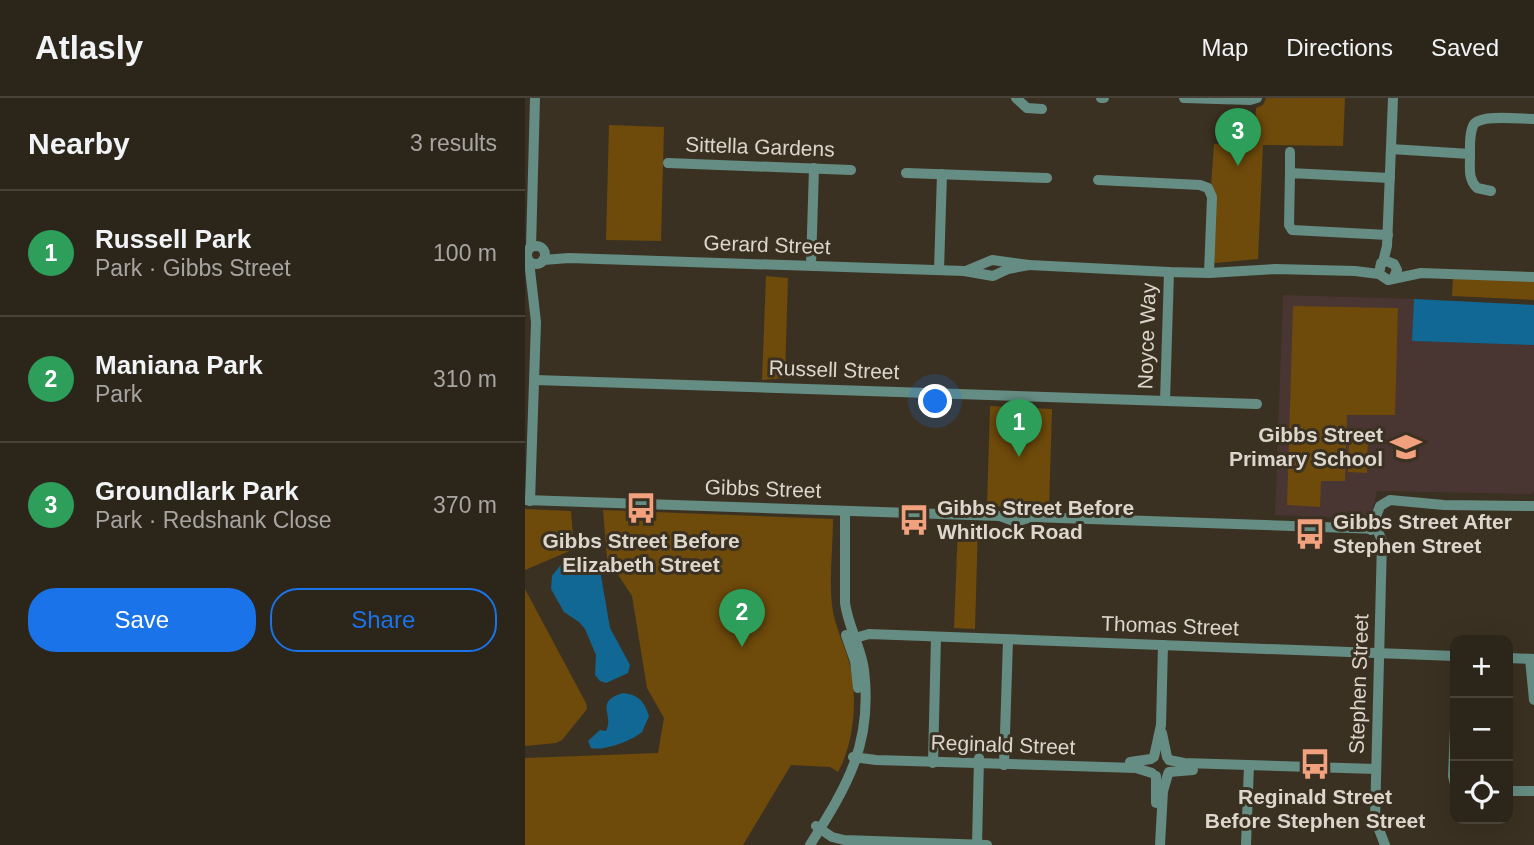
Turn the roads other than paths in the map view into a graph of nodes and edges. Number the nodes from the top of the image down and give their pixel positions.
1 (535, 98) edge
2 (1016, 98) edge
3 (1184, 98) edge
4 (1257, 98) edge
5 (1393, 98) edge
6 (1042, 108) dead end
7 (1534, 119) edge
8 (1391, 149) junction
9 (1290, 152) dead end
10 (1470, 154) junction
11 (668, 163) dead end
12 (814, 168) junction
13 (851, 170) dead end
14 (906, 173) dead end
15 (1290, 173) junction
16 (942, 174) junction
17 (1047, 178) dead end
18 (1390, 178) junction
19 (1098, 180) dead end
20 (1491, 191) dead end
21 (1388, 241) junction
22 (533, 254) edge
23 (811, 265) junction
24 (1029, 265) junction
25 (1386, 266) junction
26 (939, 270) junction
27 (964, 271) junction
28 (1169, 272) junction
29 (1209, 273) junction
30 (1421, 273) junction
31 (1394, 277) junction
32 (1534, 278) edge
33 (538, 380) junction
34 (1165, 401) junction
35 (1257, 404) dead end
36 (531, 501) edge
37 (1534, 506) edge
38 (845, 511) junction
39 (1375, 528) junction
40 (936, 637) junction
41 (1008, 640) junction
42 (853, 643) junction
43 (1163, 645) junction
44 (1376, 652) junction
45 (1450, 656) edge
46 (1513, 658) edge
47 (1532, 659) edge
48 (1534, 700) edge
49 (1161, 725) junction
50 (855, 753) junction
51 (1153, 758) junction
52 (1168, 758) junction
53 (933, 760) junction
54 (979, 761) junction
55 (1005, 762) junction
56 (1249, 768) junction
57 (1373, 772) junction
58 (1168, 773) junction
59 (1154, 775) junction
60 (1513, 791) edge
61 (1534, 791) edge
62 (818, 827) junction
63 (802, 845) edge
64 (810, 845) edge
65 (977, 845) edge
66 (987, 845) edge
67 (1154, 845) edge
68 (1160, 845) edge
69 (1246, 845) edge
70 (1378, 845) edge
71 (1385, 845) edge

1 - 22 street
2 - 6 street
3 - 4 street
5 - 8 street
7 - 10 street
8 - 10 street
8 - 18 street
9 - 15 street
10 - 20 street
11 - 12 street, Sittella Gardens
12 - 13 street, Sittella Gardens
12 - 23 street
14 - 16 street
15 - 18 street
15 - 21 street
16 - 17 street
16 - 26 street
18 - 21 street
19 - 29 street
21 - 25 street
22 - 23 street, Gerard Street
22 - 33 street
23 - 26 street, Gerard Street
24 - 27 street, Gerard Street
24 - 27 street, Gerard Street
24 - 28 street, Gerard Street
25 - 29 street, Gerard Street
25 - 30 street, Gerard Street
25 - 31 street
25 - 31 street, Gerard Street
26 - 27 street, Gerard Street
28 - 29 street, Gerard Street
28 - 34 street, Noyce Way
30 - 31 street, Gerard Street
30 - 32 street, Gerard Street
33 - 34 street, Russell Street
33 - 36 street
34 - 35 street, Russell Street
36 - 38 street, Gibbs Street
37 - 39 street
38 - 39 street, Gibbs Street
38 - 42 street
39 - 44 street, Stephen Street
40 - 41 street, Thomas Street
40 - 42 street, Thomas Street
40 - 53 street
41 - 43 street, Thomas Street
41 - 55 street
42 - 50 street
43 - 44 street, Thomas Street
43 - 49 street
44 - 45 street, Thomas Street
44 - 57 street, Stephen Street
46 - 47 street
47 - 48 street
49 - 51 street
49 - 52 street
50 - 53 street, Reginald Street
50 - 62 street
51 - 52 street
51 - 55 street, Reginald Street
51 - 59 street
52 - 56 street
52 - 58 street
53 - 54 street, Reginald Street
54 - 55 street, Reginald Street
54 - 65 street
55 - 59 street, Reginald Street
56 - 57 street
56 - 58 street
56 - 69 street
57 - 70 street, Stephen Street
57 - 71 street, Stephen Street
58 - 59 street
58 - 68 street
59 - 67 street
60 - 61 street
62 - 63 street
62 - 64 street
62 - 65 street
65 - 66 street

